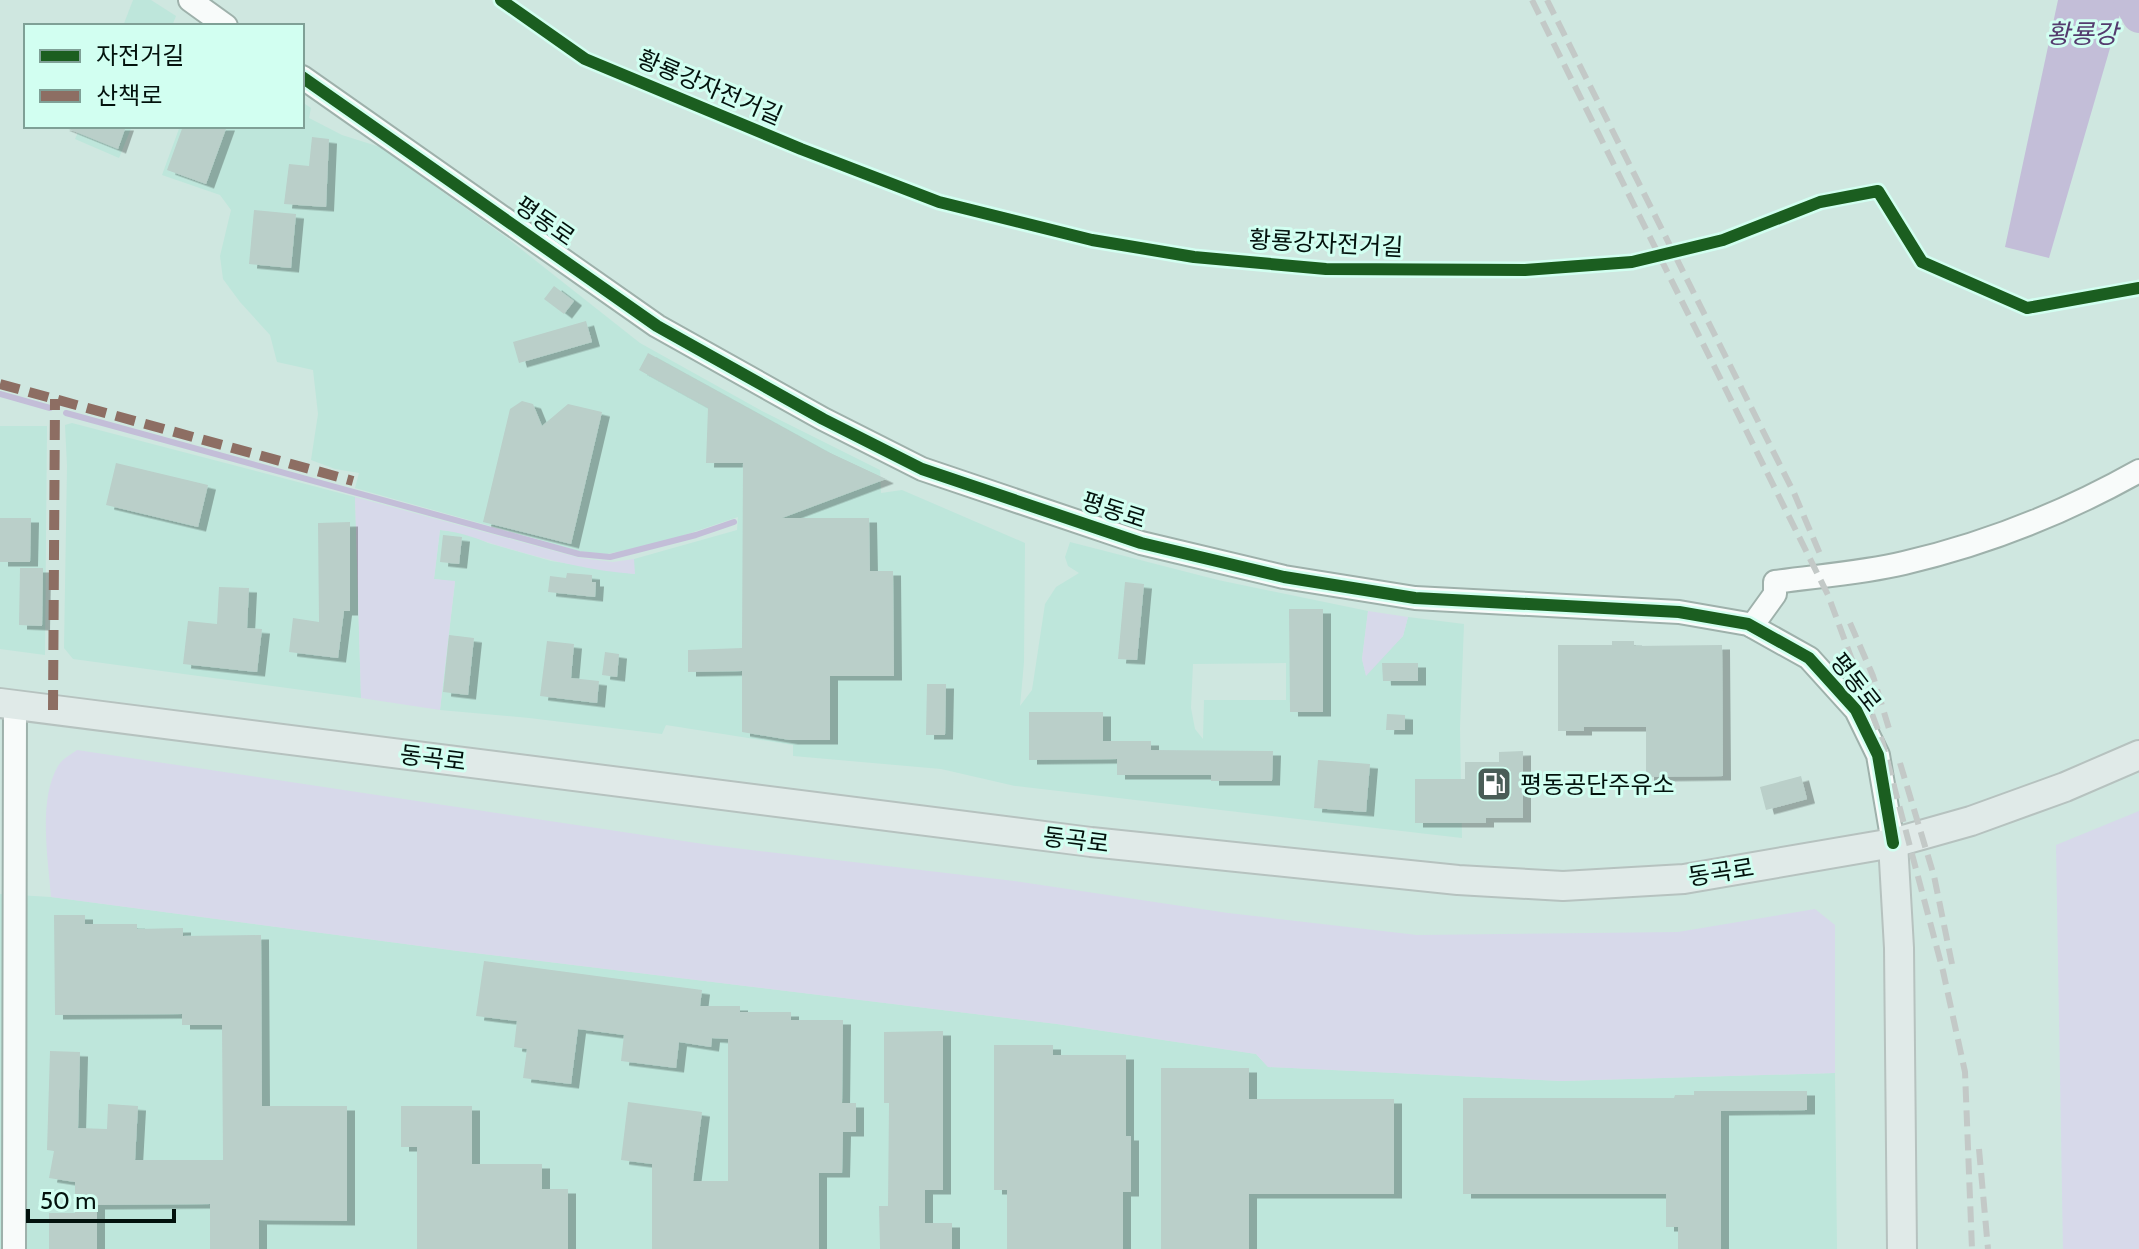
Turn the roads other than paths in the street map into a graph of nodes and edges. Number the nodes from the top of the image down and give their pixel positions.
1 (190, 0) edge
2 (223, 24) edge
3 (304, 78) edge
4 (2139, 471) edge
5 (1752, 626) junction
6 (7, 704) edge
7 (2139, 755) edge
8 (1893, 843) junction
9 (14, 1249) edge
10 (1902, 1249) edge

1 - 2 street
3 - 5 street, 평동로
4 - 5 street
5 - 8 street, 평동로
6 - 8 main road, 동곡로
6 - 9 street
7 - 8 main road, 동곡로
8 - 10 main road, 평동로

